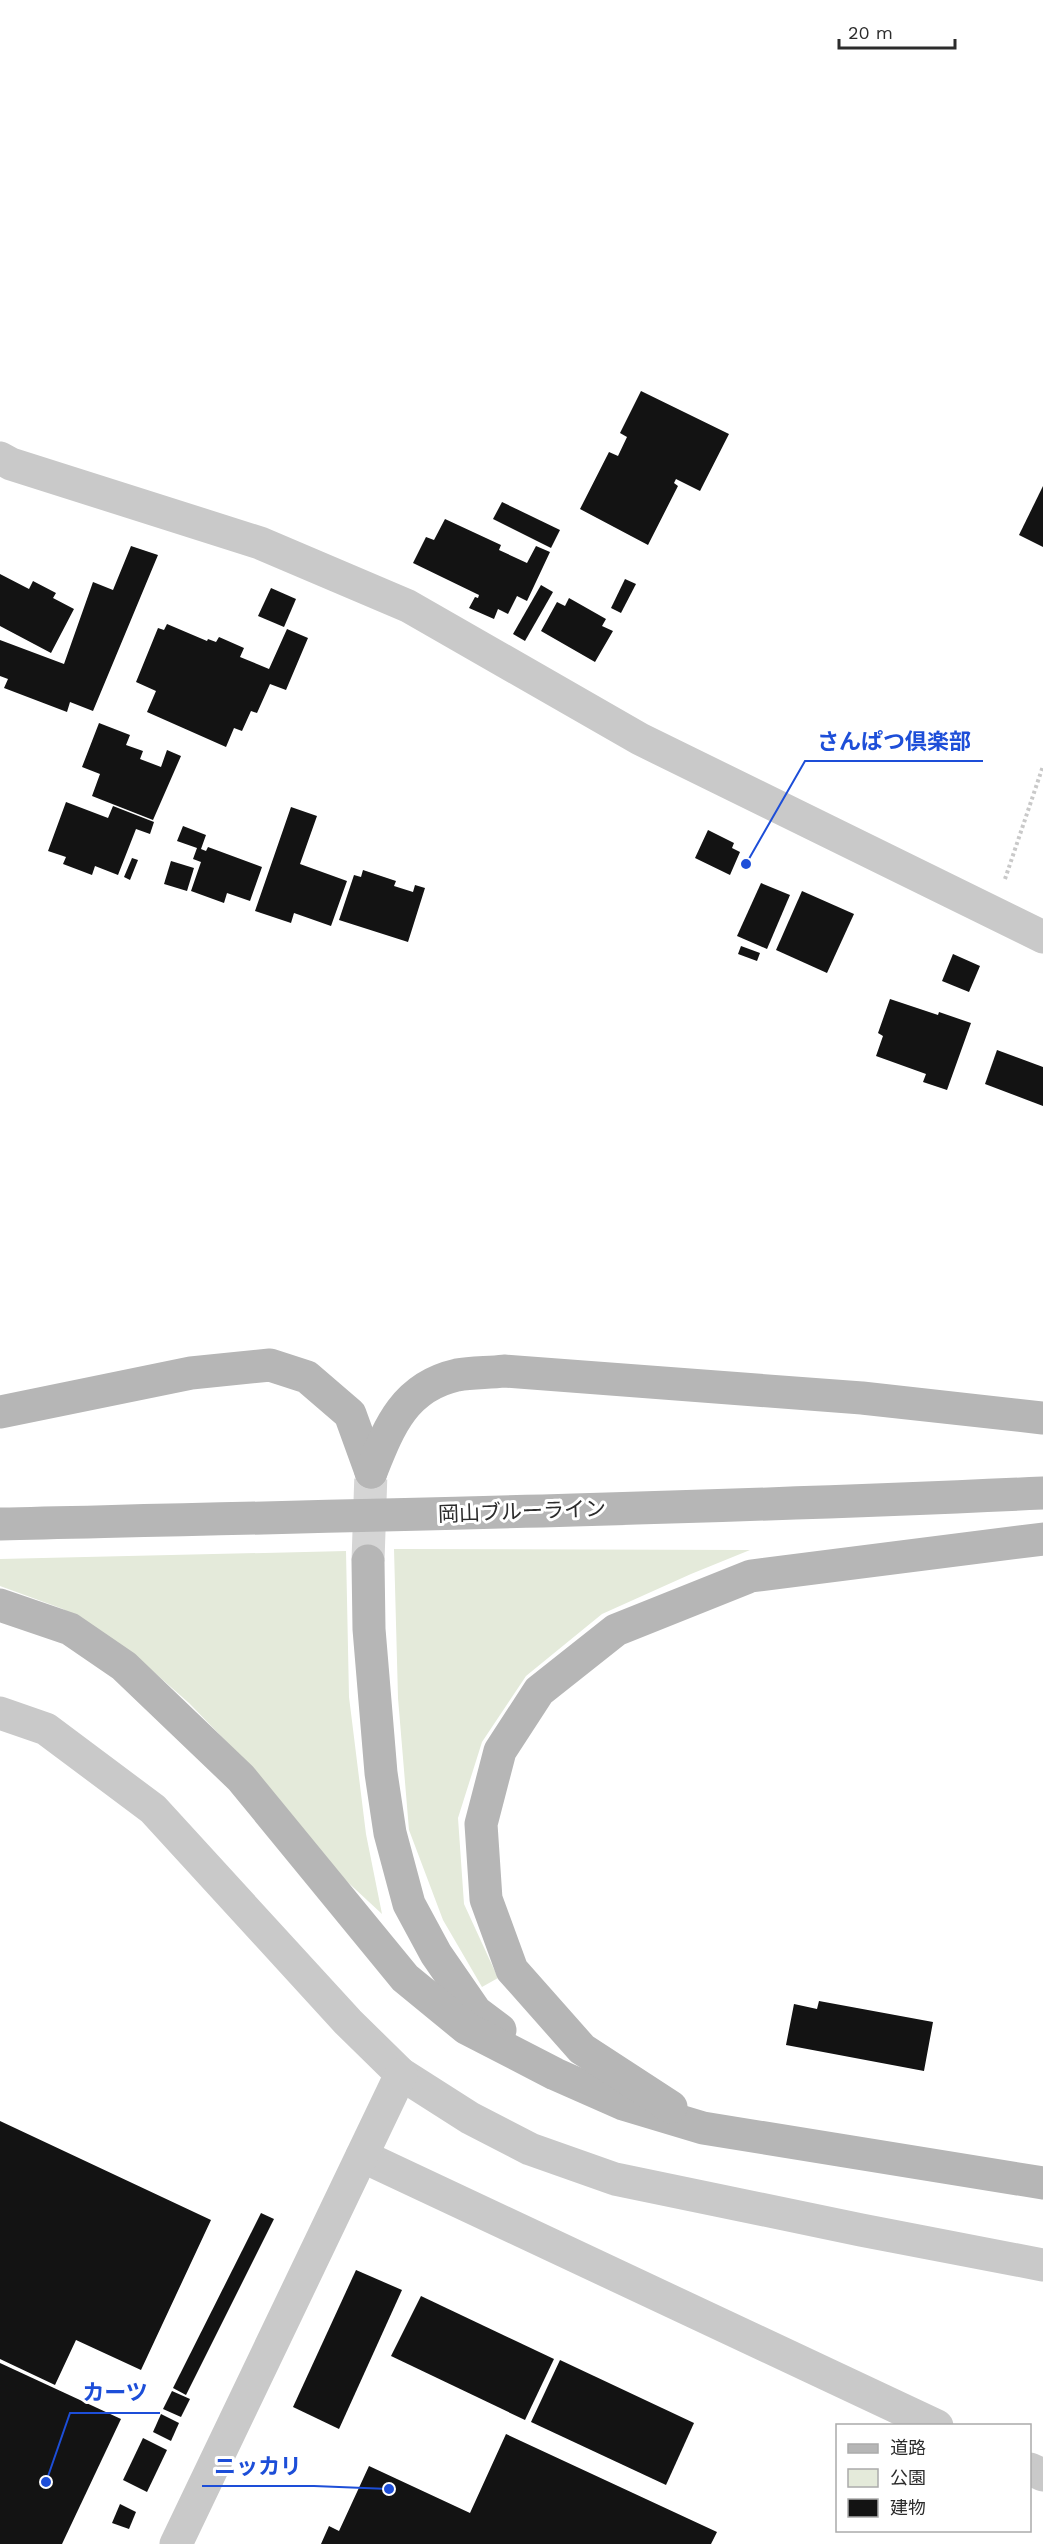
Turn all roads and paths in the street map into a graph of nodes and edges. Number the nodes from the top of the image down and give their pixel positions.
1 (0, 458) edge
2 (1043, 766) edge
3 (993, 914) junction
4 (1043, 937) edge
5 (0, 1412) edge
6 (1043, 1418) edge
7 (1043, 1493) edge
8 (0, 1524) edge
9 (1043, 1539) edge
10 (368, 1561) tunnel mouth
11 (0, 1605) edge
12 (0, 1713) edge
13 (401, 2074) junction
14 (555, 2074) junction
15 (703, 2128) junction
16 (362, 2156) junction
17 (1043, 2183) edge
18 (1043, 2265) edge
19 (933, 2424) edge
20 (176, 2544) edge

1 - 3 street
2 - 3 path
3 - 4 street
5 - 6 main road
7 - 8 main road, 岡山ブルーライン
9 - 15 main road
10 - 14 main road
11 - 14 main road
12 - 13 street
13 - 16 street
13 - 18 street
14 - 15 main road
15 - 17 main road
16 - 19 street
16 - 20 street

